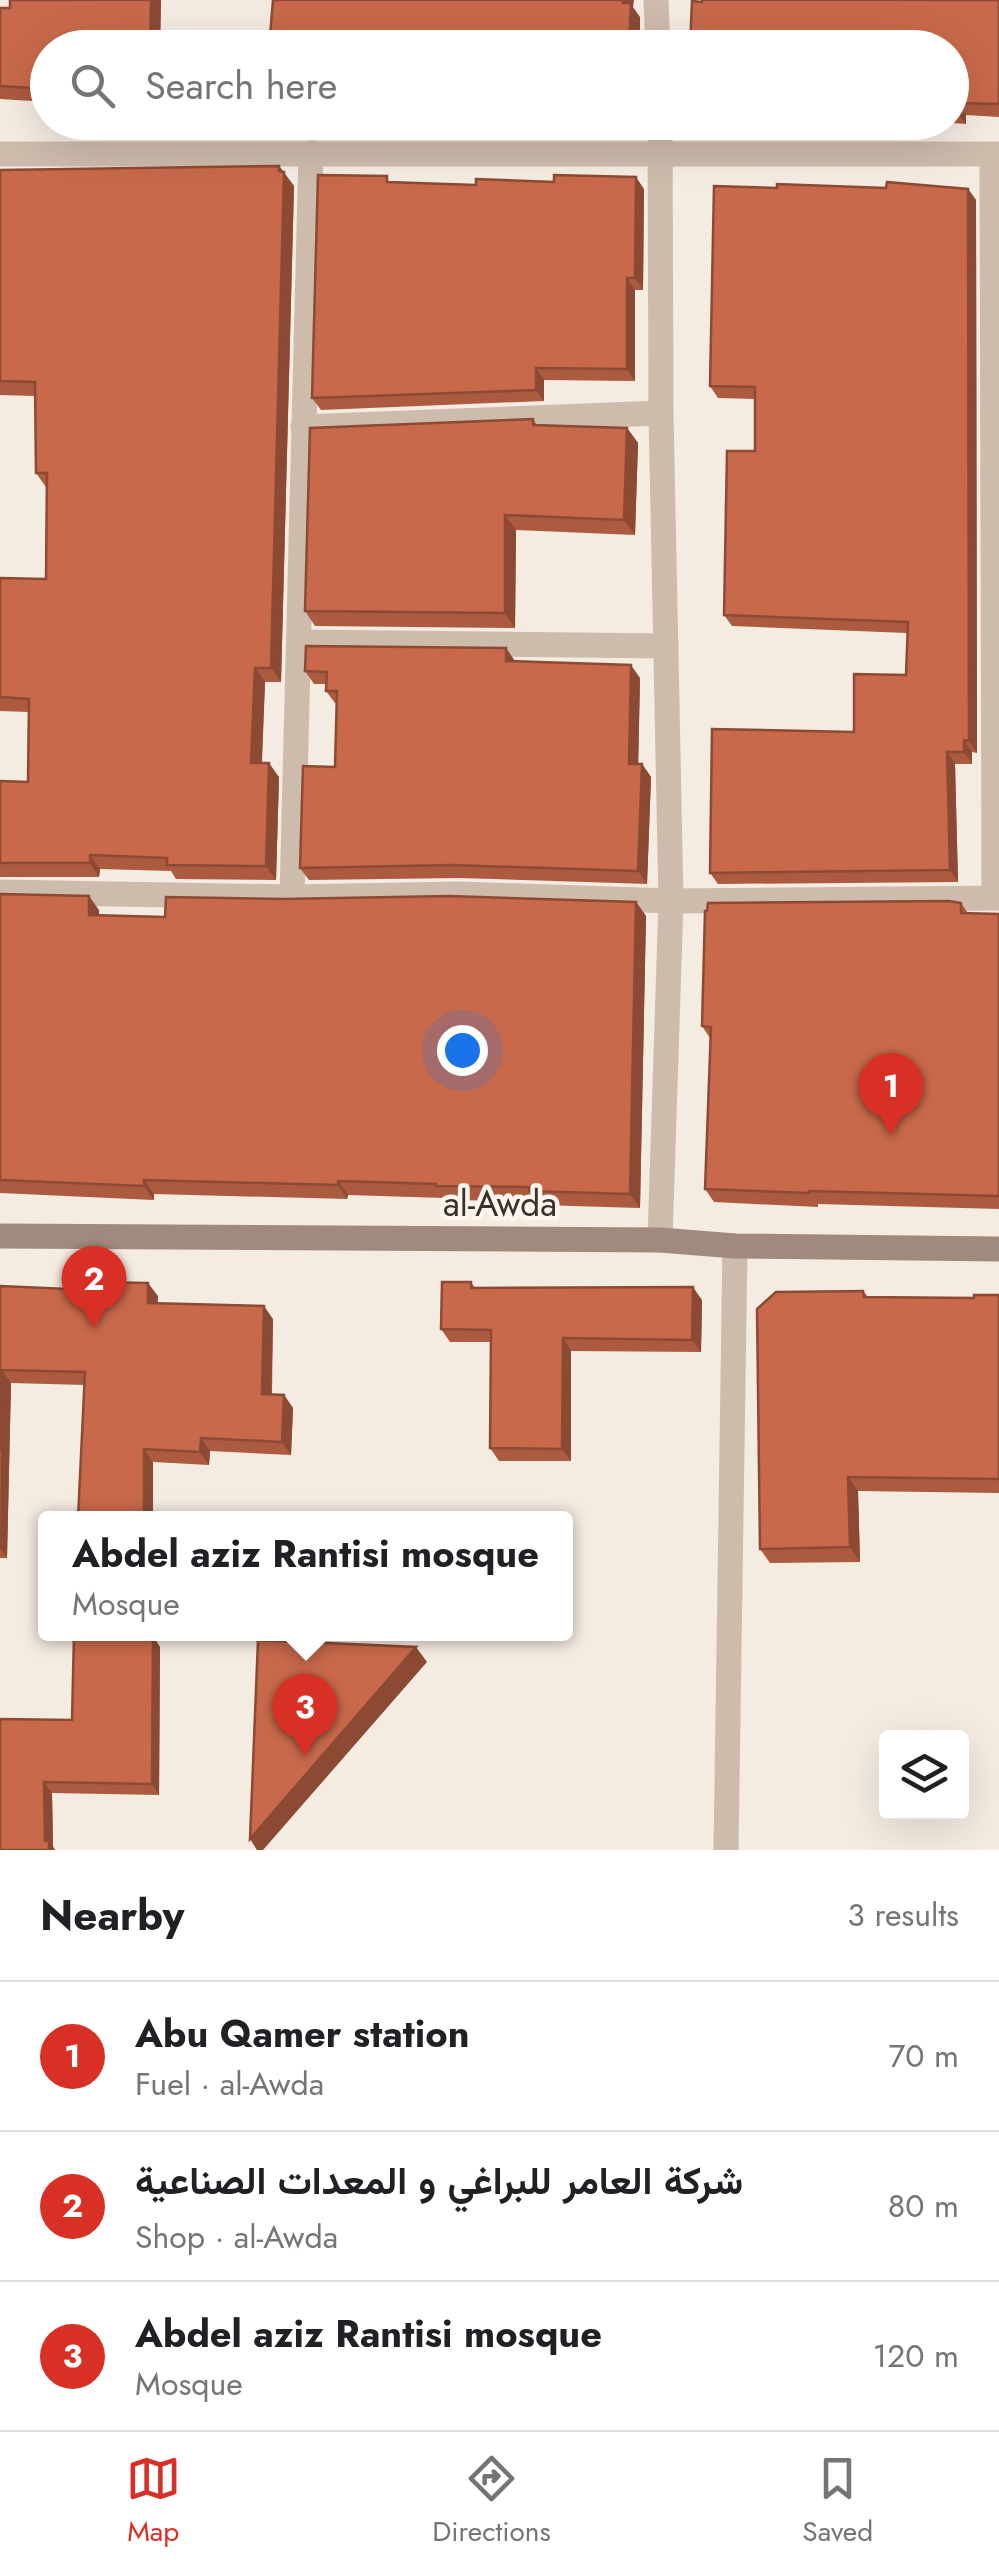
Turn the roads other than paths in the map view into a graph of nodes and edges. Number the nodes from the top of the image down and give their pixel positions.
1 (656, 0) edge
2 (657, 30) edge
3 (661, 140) edge
4 (311, 153) junction
5 (661, 153) junction
6 (0, 154) edge
7 (995, 154) edge
8 (661, 414) junction
9 (303, 427) junction
10 (299, 642) junction
11 (666, 646) junction
12 (0, 892) edge
13 (292, 898) junction
14 (996, 898) edge
15 (671, 901) junction
16 (0, 1236) edge
17 (660, 1240) junction
18 (734, 1246) junction
19 (999, 1249) edge
20 (726, 1850) edge

1 - 2 street
3 - 5 street
4 - 5 street
4 - 6 street
4 - 9 street
5 - 7 street
5 - 8 street
7 - 14 street
8 - 9 street
8 - 11 street
9 - 10 street
10 - 11 street
10 - 13 street
11 - 15 street
12 - 13 street
13 - 15 street
14 - 15 street
15 - 17 street
16 - 17 main road, al-Awda
17 - 18 main road, al-Awda
18 - 19 main road, al-Awda
18 - 20 street

